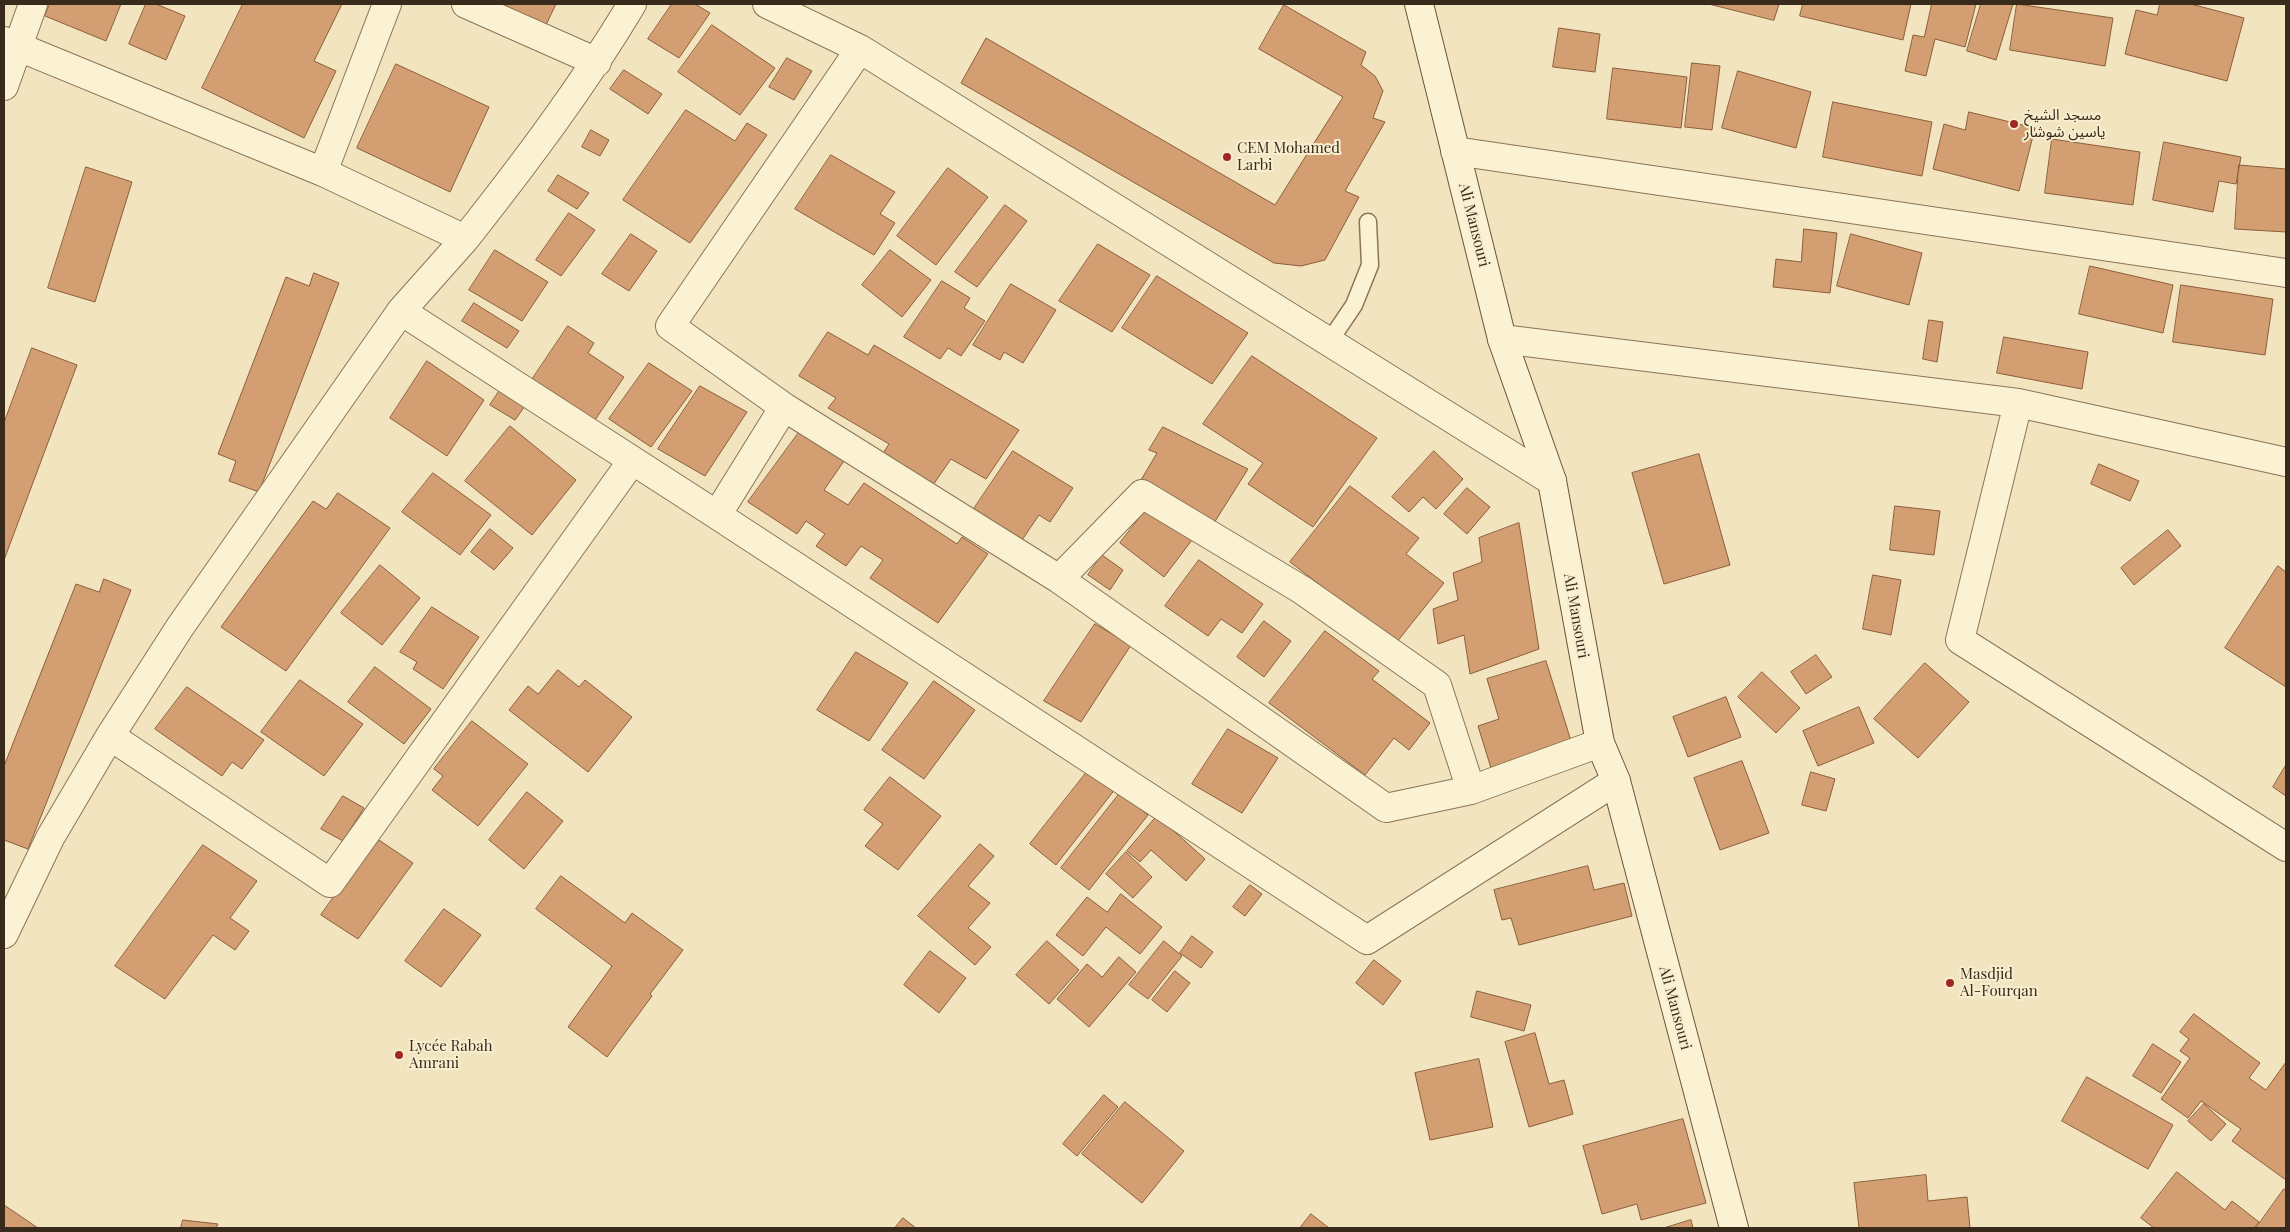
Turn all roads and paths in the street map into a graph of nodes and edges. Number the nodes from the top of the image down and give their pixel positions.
1 (34, 4) edge
2 (386, 4) edge
3 (466, 4) edge
4 (632, 4) edge
5 (767, 4) edge
6 (1419, 4) edge
7 (11, 44) edge
8 (860, 49) junction
9 (597, 62) junction
10 (4, 86) edge
11 (1455, 151) junction
12 (323, 172) junction
13 (1368, 222) dead end
14 (465, 239) junction
15 (2286, 274) edge
16 (401, 311) junction
17 (1502, 339) junction
18 (1329, 342) junction
19 (2018, 403) junction
20 (784, 406) junction
21 (632, 461) junction
22 (2286, 462) edge
23 (1552, 481) junction
24 (717, 515) junction
25 (1059, 579) junction
26 (110, 736) junction
27 (1600, 743) junction
28 (1616, 781) junction
29 (1471, 790) junction
30 (2286, 847) edge
31 (4, 934) edge
32 (1734, 1228) edge

1 - 7 street
2 - 12 street
3 - 9 street
4 - 9 street
5 - 8 street
6 - 11 street, Ali Mansouri
7 - 10 street
7 - 12 street
8 - 18 street
8 - 20 street
9 - 14 street
11 - 15 street
11 - 17 street, Ali Mansouri
12 - 14 street
13 - 18 lane
14 - 16 street
16 - 21 street
16 - 26 street
17 - 19 street
17 - 23 street, Ali Mansouri
18 - 23 street
19 - 22 street
19 - 30 street
20 - 24 street
20 - 25 street
21 - 24 street
21 - 26 street
23 - 27 street, Ali Mansouri
24 - 28 street
25 - 29 street
25 - 29 street
26 - 31 street
27 - 28 street, Ali Mansouri
27 - 29 street
28 - 32 street, Ali Mansouri

